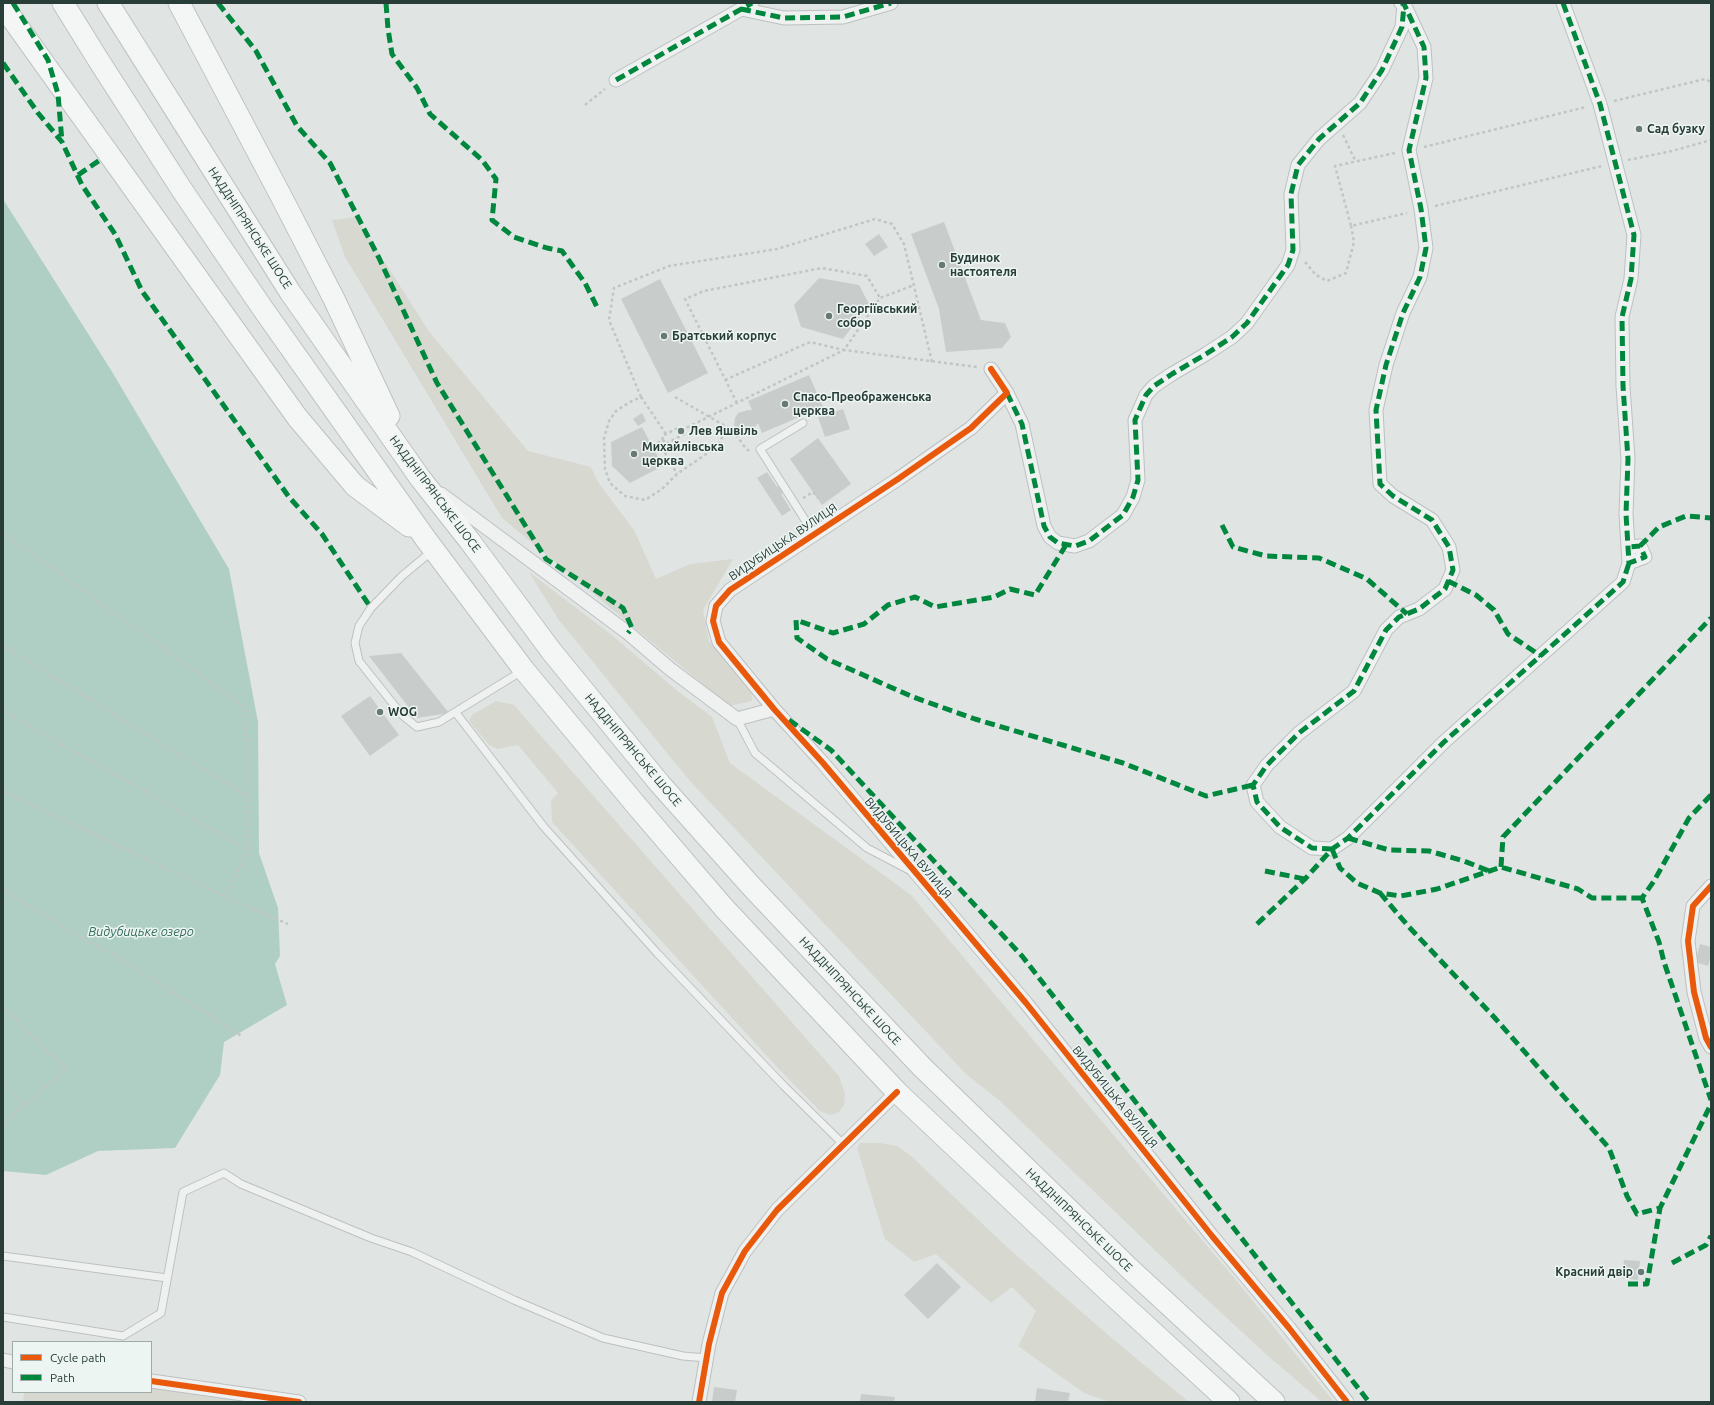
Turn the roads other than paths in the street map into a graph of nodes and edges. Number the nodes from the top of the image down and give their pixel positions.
1 (63, 3) edge
2 (108, 3) edge
3 (179, 3) edge
4 (892, 3) edge
5 (1563, 3) edge
6 (1404, 4) edge
7 (3, 6) edge
8 (747, 6) edge
9 (616, 80) road end
10 (991, 369) road end
11 (1007, 393) junction
12 (803, 424) dead end
13 (416, 472) junction
14 (814, 534) junction
15 (430, 544) junction
16 (524, 670) junction
17 (774, 709) junction
18 (456, 712) junction
19 (737, 719) junction
20 (915, 873) junction
21 (1711, 886) edge
22 (1711, 1047) edge
23 (897, 1092) junction
24 (843, 1144) junction
25 (3, 1256) edge
26 (168, 1278) junction
27 (3, 1317) edge
28 (707, 1358) junction
29 (152, 1381) edge
30 (299, 1402) edge
31 (699, 1402) edge
32 (1229, 1402) edge
33 (1274, 1402) edge
34 (1347, 1402) edge

1 - 15 main road
2 - 13 main road, НАДДНІПРЯНСЬКЕ ШОСЕ
3 - 13 main road
4 - 8 street
5 - 6 street
6 - 11 street
7 - 15 main road
8 - 9 street
10 - 11 street
11 - 14 street, ВИДУБИЦЬКА ВУЛИЦЯ
12 - 14 lane
13 - 19 street
13 - 33 main road, НАДДНІПРЯНСЬКЕ ШОСЕ
14 - 17 street, ВИДУБИЦЬКА ВУЛИЦЯ
15 - 16 main road
15 - 18 lane
16 - 18 lane
16 - 23 main road
17 - 19 street
17 - 20 street, ВИДУБИЦЬКА ВУЛИЦЯ
18 - 24 lane
19 - 20 lane
20 - 34 street, ВИДУБИЦЬКА ВУЛИЦЯ
21 - 22 street
23 - 24 street
23 - 32 main road
24 - 28 street
25 - 26 lane
26 - 27 lane
26 - 28 lane
28 - 31 street
29 - 30 street

